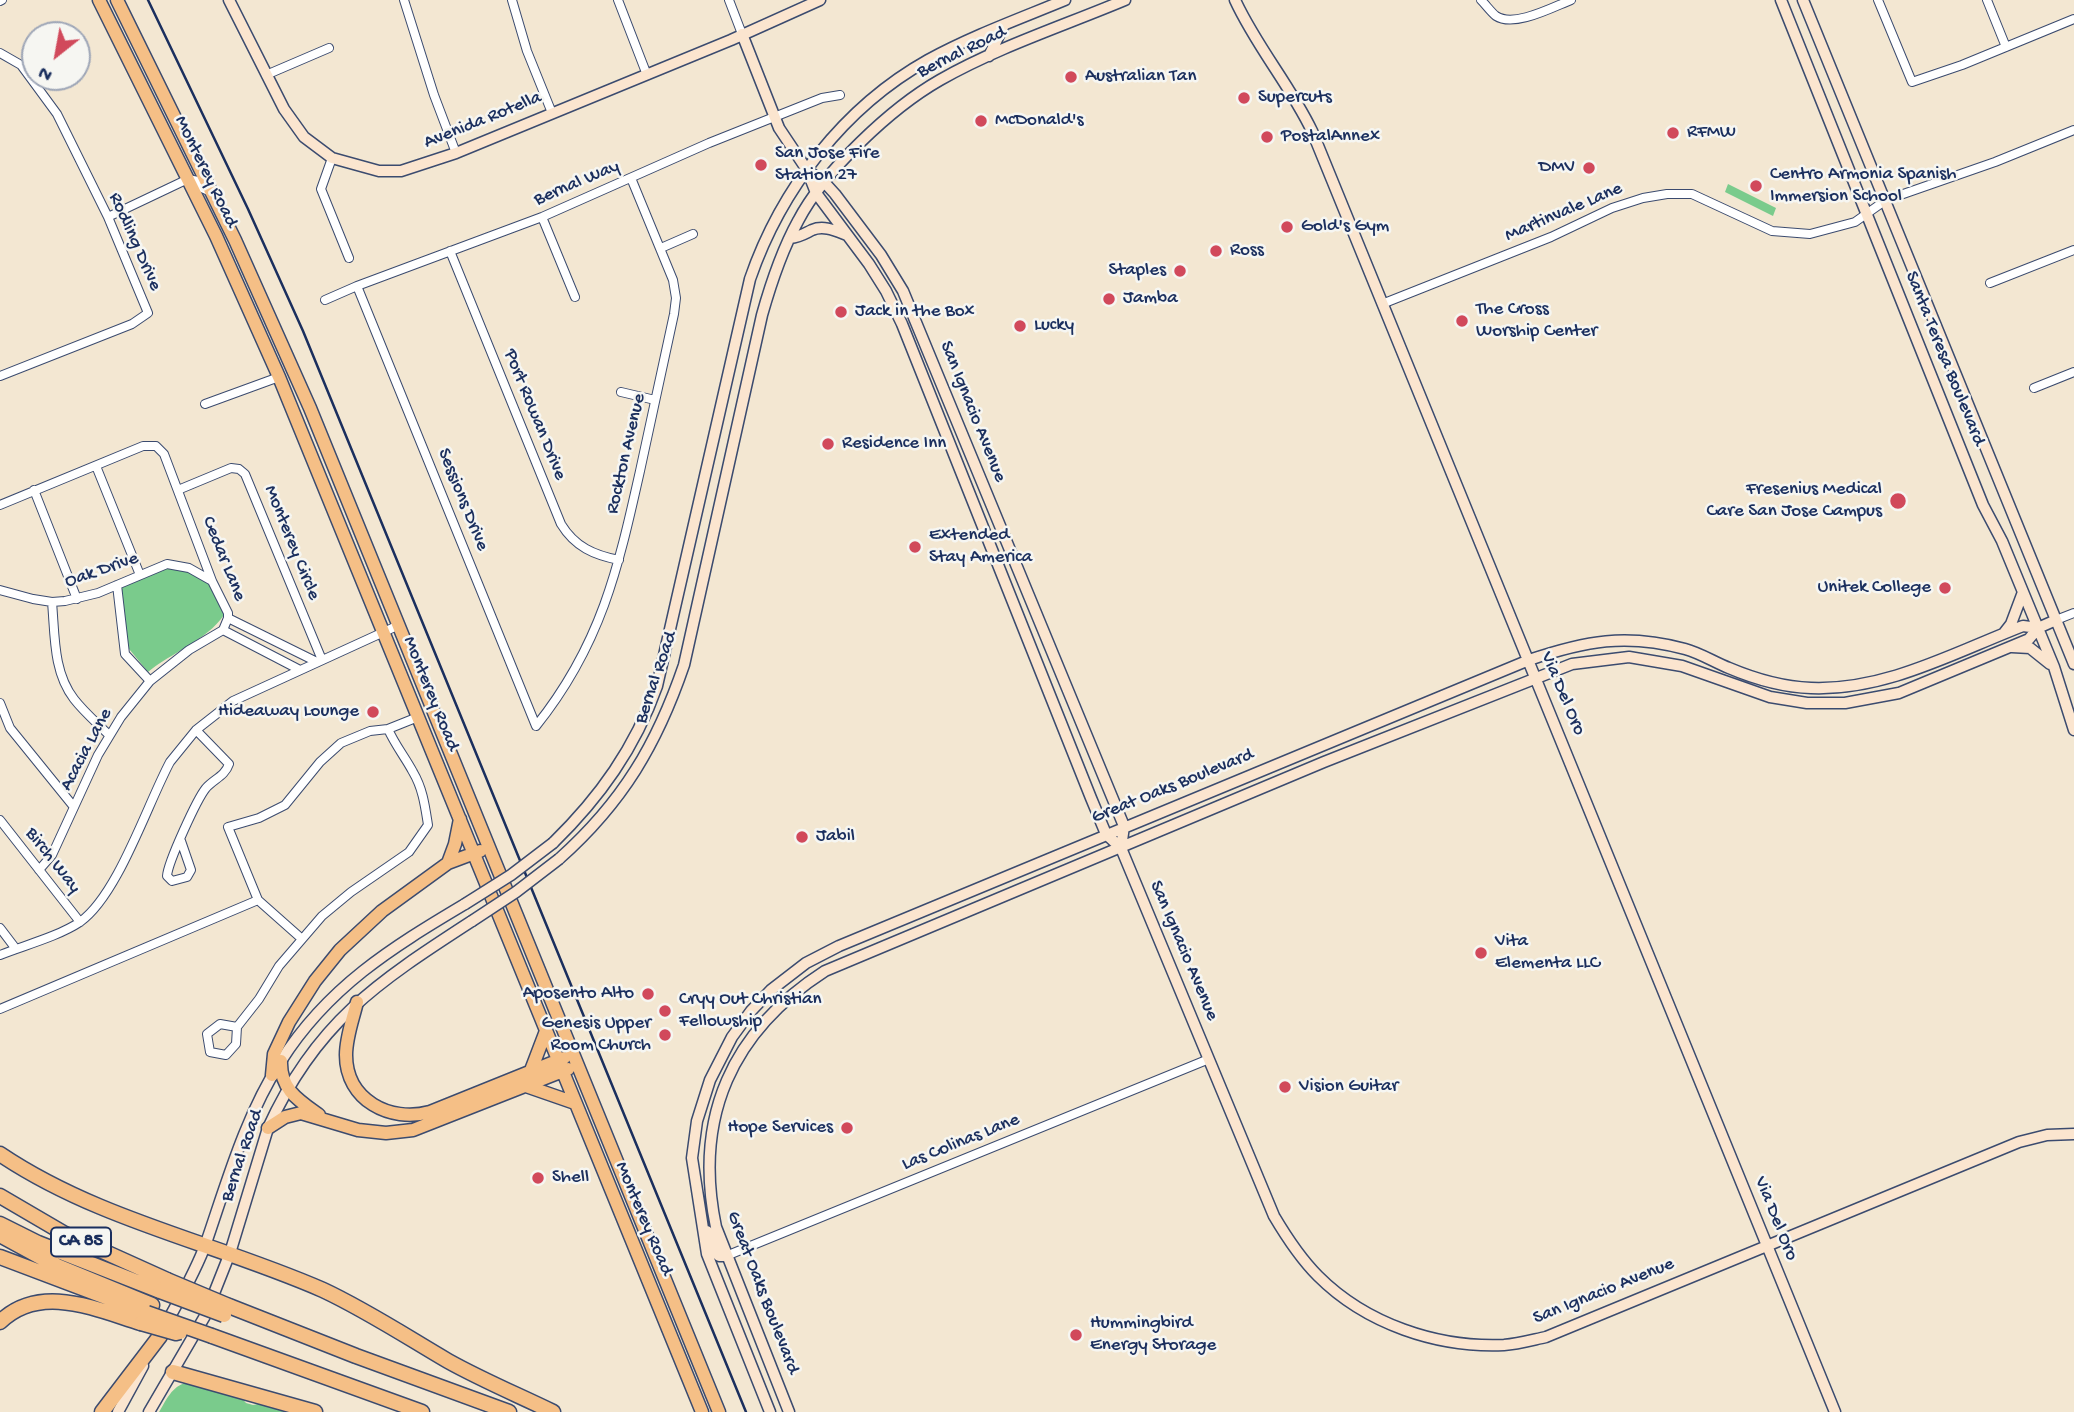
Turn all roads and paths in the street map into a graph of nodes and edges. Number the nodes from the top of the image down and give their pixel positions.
1 (99, 0) edge
2 (117, 0) edge
3 (229, 0) edge
4 (404, 0) edge
5 (512, 0) edge
6 (618, 0) edge
7 (729, 0) edge
8 (820, 0) edge
9 (1065, 0) edge
10 (1125, 0) edge
11 (1235, 0) edge
12 (1480, 0) edge
13 (1571, 0) edge
14 (1781, 0) edge
15 (1803, 0) edge
16 (1878, 0) edge
17 (1987, 0) edge
18 (2074, 19) edge
19 (1004, 25) junction
20 (742, 34) junction
21 (2006, 47) junction
22 (329, 48) dead end
23 (0, 53) edge
24 (989, 56) junction
25 (266, 75) junction
26 (647, 75) junction
27 (840, 95) dead end
28 (552, 113) junction
29 (774, 119) junction
30 (2074, 130) edge
31 (456, 153) junction
32 (332, 158) junction
33 (807, 170) junction
34 (631, 178) junction
35 (188, 179) junction
36 (825, 183) junction
37 (213, 193) junction
38 (816, 193) junction
39 (1886, 200) junction
40 (1868, 215) junction
41 (108, 217) junction
42 (542, 217) junction
43 (693, 234) dead end
44 (847, 235) junction
45 (790, 238) junction
46 (661, 248) junction
47 (2074, 250) edge
48 (450, 251) junction
49 (349, 258) dead end
50 (1990, 283) dead end
51 (357, 286) junction
52 (575, 297) dead end
53 (325, 300) dead end
54 (1382, 304) junction
55 (2074, 372) edge
56 (0, 376) edge
57 (279, 377) junction
58 (2034, 388) dead end
59 (621, 391) dead end
60 (655, 400) junction
61 (205, 404) dead end
62 (952, 409) junction
63 (936, 411) junction
64 (96, 466) junction
65 (34, 490) junction
66 (178, 490) junction
67 (0, 505) edge
68 (620, 561) junction
69 (140, 575) junction
70 (212, 581) junction
71 (117, 585) junction
72 (0, 590) edge
73 (2023, 592) junction
74 (77, 599) junction
75 (52, 602) junction
76 (2074, 613) edge
77 (229, 618) junction
78 (2056, 620) junction
79 (399, 625) junction
80 (2038, 628) junction
81 (384, 632) junction
82 (218, 633) junction
83 (2004, 633) junction
84 (2009, 647) junction
85 (1529, 660) junction
86 (319, 661) junction
87 (2074, 664) edge
88 (2054, 667) junction
89 (300, 670) junction
90 (1536, 677) junction
91 (149, 681) junction
92 (0, 703) edge
93 (418, 717) junction
94 (536, 726) joint
95 (388, 729) junction
96 (196, 730) junction
97 (2074, 730) edge
98 (109, 735) junction
99 (1324, 744) junction
100 (1324, 762) junction
101 (75, 807) junction
102 (460, 819) junction
103 (0, 820) edge
104 (1124, 826) junction
105 (1106, 834) junction
106 (181, 841) junction
107 (490, 848) junction
108 (1121, 848) junction
109 (474, 853) junction
110 (448, 863) junction
111 (39, 870) junction
112 (258, 900) junction
113 (925, 910) junction
114 (80, 922) junction
115 (931, 925) junction
116 (0, 928) edge
117 (302, 939) junction
118 (16, 949) junction
119 (0, 955) edge
120 (357, 1002) junction
121 (0, 1009) edge
122 (237, 1027) junction
123 (546, 1031) junction
124 (576, 1059) junction
125 (1209, 1059) junction
126 (281, 1061) junction
127 (560, 1066) junction
128 (530, 1073) junction
129 (272, 1075) junction
130 (526, 1086) junction
131 (288, 1090) junction
132 (575, 1103) junction
133 (325, 1119) junction
134 (268, 1128) junction
135 (2074, 1134) edge
136 (0, 1154) edge
137 (0, 1196) edge
138 (0, 1224) edge
139 (702, 1227) junction
140 (0, 1235) edge
141 (205, 1245) junction
142 (1767, 1245) junction
143 (230, 1253) junction
144 (726, 1256) junction
145 (0, 1257) edge
146 (163, 1285) junction
147 (147, 1313) junction
148 (0, 1322) edge
149 (214, 1333) junction
150 (160, 1336) junction
151 (173, 1372) junction
152 (102, 1412) edge
153 (118, 1412) edge
154 (149, 1412) edge
155 (315, 1412) edge
156 (422, 1412) edge
157 (509, 1412) edge
158 (553, 1412) edge
159 (702, 1412) edge
160 (719, 1412) edge
161 (770, 1412) edge
162 (789, 1412) edge
163 (1835, 1412) edge

1 - 35 main road, Monterey Road
2 - 37 main road, Monterey Road
3 - 25 main road, Avenida Rotella
4 - 31 street
5 - 28 street
6 - 26 street
7 - 20 street
8 - 20 main road, Avenida Rotella
9 - 19 main road, Bernal Road
10 - 24 main road, Bernal Road
11 - 54 main road, Via Del Oro
12 - 13 street
14 - 40 main road, Santa Teresa Boulevard
15 - 39 main road, Santa Teresa Boulevard
16 - 21 street
17 - 21 street
18 - 21 street
19 - 24 main road
19 - 33 main road, Bernal Road
20 - 26 main road, Avenida Rotella
20 - 29 main road, San Ignacio Avenue
22 - 25 street
23 - 41 street, Rodling Drive
24 - 36 main road, Bernal Road
25 - 32 main road, Avenida Rotella
26 - 28 main road, Avenida Rotella
27 - 29 street, Bernal Way
28 - 31 main road, Avenida Rotella
29 - 33 main road, San Ignacio Avenue
29 - 34 street, Bernal Way
30 - 39 street, Martinvale Lane
31 - 32 main road, Avenida Rotella
32 - 49 street
33 - 36 main road, San Ignacio Avenue
33 - 38 main road, San Ignacio Avenue
33 - 126 main road, Bernal Road, bridge
34 - 42 street, Bernal Way
34 - 46 street, Rockton Avenue
35 - 37 street
35 - 41 street
35 - 57 main road, Monterey Road
36 - 38 main road, Bernal Road
36 - 62 main road, San Ignacio Avenue
37 - 79 main road, Monterey Road
38 - 44 main road, San Ignacio Avenue
38 - 45 main road, Bernal Road
39 - 40 street, Martinvale Lane
39 - 78 main road, Santa Teresa Boulevard
40 - 54 street, Martinvale Lane
40 - 73 main road, Santa Teresa Boulevard
41 - 56 street, Rodling Drive
42 - 48 street, Bernal Way
42 - 52 street
43 - 46 street
44 - 45 main road
44 - 63 main road, San Ignacio Avenue
45 - 120 main road, Bernal Road, bridge
46 - 60 street, Rockton Avenue
47 - 50 street
48 - 51 street, Bernal Way
48 - 68 street, Port Rowan Drive
51 - 53 street, Bernal Way
51 - 94 street, Sessions Drive
54 - 85 main road, Via Del Oro
55 - 58 street
57 - 61 street
57 - 81 main road, Monterey Road
59 - 60 street
60 - 68 street, Rockton Avenue
62 - 63 street
62 - 104 main road, San Ignacio Avenue
63 - 105 main road, San Ignacio Avenue
64 - 65 street
64 - 66 street
64 - 69 street
65 - 67 street
65 - 74 street
66 - 70 street, Cedar Lane
66 - 86 street, Monterey Circle
68 - 94 street, Rockton Avenue
69 - 70 street, Oak Drive
69 - 71 street, Oak Drive
70 - 77 street, Cedar Lane
71 - 74 street, Oak Drive
71 - 91 street
72 - 75 street, Oak Drive
73 - 80 main road, Santa Teresa Boulevard
73 - 83 main road
74 - 75 street, Oak Drive
75 - 98 street
76 - 78 street
77 - 82 street, Cedar Lane
77 - 86 street
78 - 80 main road, Great Oaks Boulevard
78 - 87 main road, Santa Teresa Boulevard
79 - 81 street
79 - 107 main road, Monterey Road
80 - 83 main road, Great Oaks Boulevard
80 - 84 main road, Great Oaks Boulevard
80 - 88 main road, Santa Teresa Boulevard
81 - 86 street
81 - 93 main road, Monterey Road
82 - 89 street
82 - 91 street, Acacia Lane
83 - 85 main road, Great Oaks Boulevard
84 - 88 main road
84 - 90 main road, Great Oaks Boulevard
85 - 90 main road, Via Del Oro
85 - 99 main road, Great Oaks Boulevard
86 - 89 street
88 - 97 main road, Santa Teresa Boulevard
89 - 96 street
90 - 100 main road, Great Oaks Boulevard
90 - 142 main road, Via Del Oro
91 - 98 street, Acacia Lane
92 - 101 street
93 - 95 street
93 - 102 main road, Monterey Road
95 - 112 street
95 - 117 street
96 - 106 street
96 - 114 street
98 - 101 street, Acacia Lane
99 - 100 main road
99 - 104 main road, Great Oaks Boulevard
100 - 108 main road, Great Oaks Boulevard
101 - 111 street, Acacia Lane
102 - 109 main road, Monterey Road
102 - 110 main road
103 - 111 street, Birch Way
104 - 105 main road, Great Oaks Boulevard
104 - 108 main road
105 - 108 main road, San Ignacio Avenue
105 - 113 main road, Great Oaks Boulevard
106 - 106 street
107 - 109 main road
107 - 124 main road, Monterey Road
108 - 115 main road, Great Oaks Boulevard
108 - 125 main road, San Ignacio Avenue
109 - 110 main road
109 - 123 main road, Monterey Road
110 - 129 main road
111 - 114 street, Birch Way
112 - 117 street
112 - 121 street
113 - 115 main road
113 - 139 main road, Great Oaks Boulevard
114 - 118 street
115 - 144 main road, Great Oaks Boulevard
116 - 118 street
117 - 122 street
118 - 119 street
120 - 128 main road
120 - 131 main road, Bernal Road
122 - 122 street
123 - 127 main road, Monterey Road
123 - 128 main road
124 - 127 main road
124 - 160 main road, Monterey Road
125 - 142 main road, San Ignacio Avenue
125 - 144 street, Las Colinas Lane
126 - 129 main road, Bernal Road
126 - 131 main road
127 - 128 main road
127 - 130 main road
127 - 132 main road, Monterey Road
129 - 141 main road, Bernal Road
130 - 132 main road
130 - 133 main road
131 - 133 main road
131 - 134 main road, Bernal Road
132 - 159 main road, Monterey Road
133 - 134 main road
134 - 143 main road, Bernal Road
135 - 142 main road, San Ignacio Avenue
136 - 141 highway
137 - 146 highway, CA 85
138 - 146 highway
139 - 144 main road
139 - 161 main road, Great Oaks Boulevard
140 - 147 highway
141 - 143 highway
141 - 150 main road, Bernal Road
142 - 163 main road, Via Del Oro
143 - 151 main road, Bernal Road
143 - 158 highway
144 - 162 main road, Great Oaks Boulevard
145 - 147 highway, CA 85
146 - 157 highway, CA 85, bridge
147 - 148 highway
147 - 149 highway
147 - 149 highway, CA 85, bridge
149 - 156 highway
150 - 152 highway
150 - 153 main road, Bernal Road
151 - 154 main road, Bernal Road
151 - 155 highway

